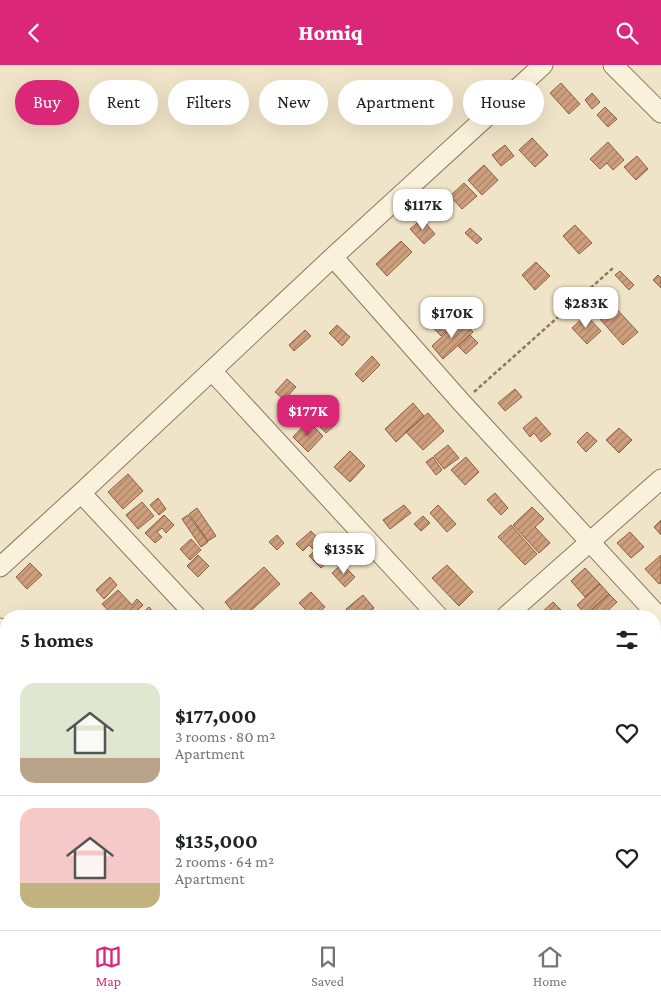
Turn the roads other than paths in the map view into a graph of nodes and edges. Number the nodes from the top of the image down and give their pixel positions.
1 (543, 65) edge
2 (613, 65) edge
3 (661, 113) edge
4 (333, 257) junction
5 (212, 371) junction
6 (661, 479) edge
7 (81, 493) junction
8 (590, 542) junction
9 (0, 567) edge
10 (190, 610) edge
11 (432, 610) edge
12 (513, 610) edge
13 (653, 610) edge

1 - 4 street
2 - 3 street
4 - 5 street
4 - 8 street
5 - 7 street
5 - 11 street
6 - 8 street
7 - 9 street
7 - 10 street
8 - 12 street
8 - 13 street

